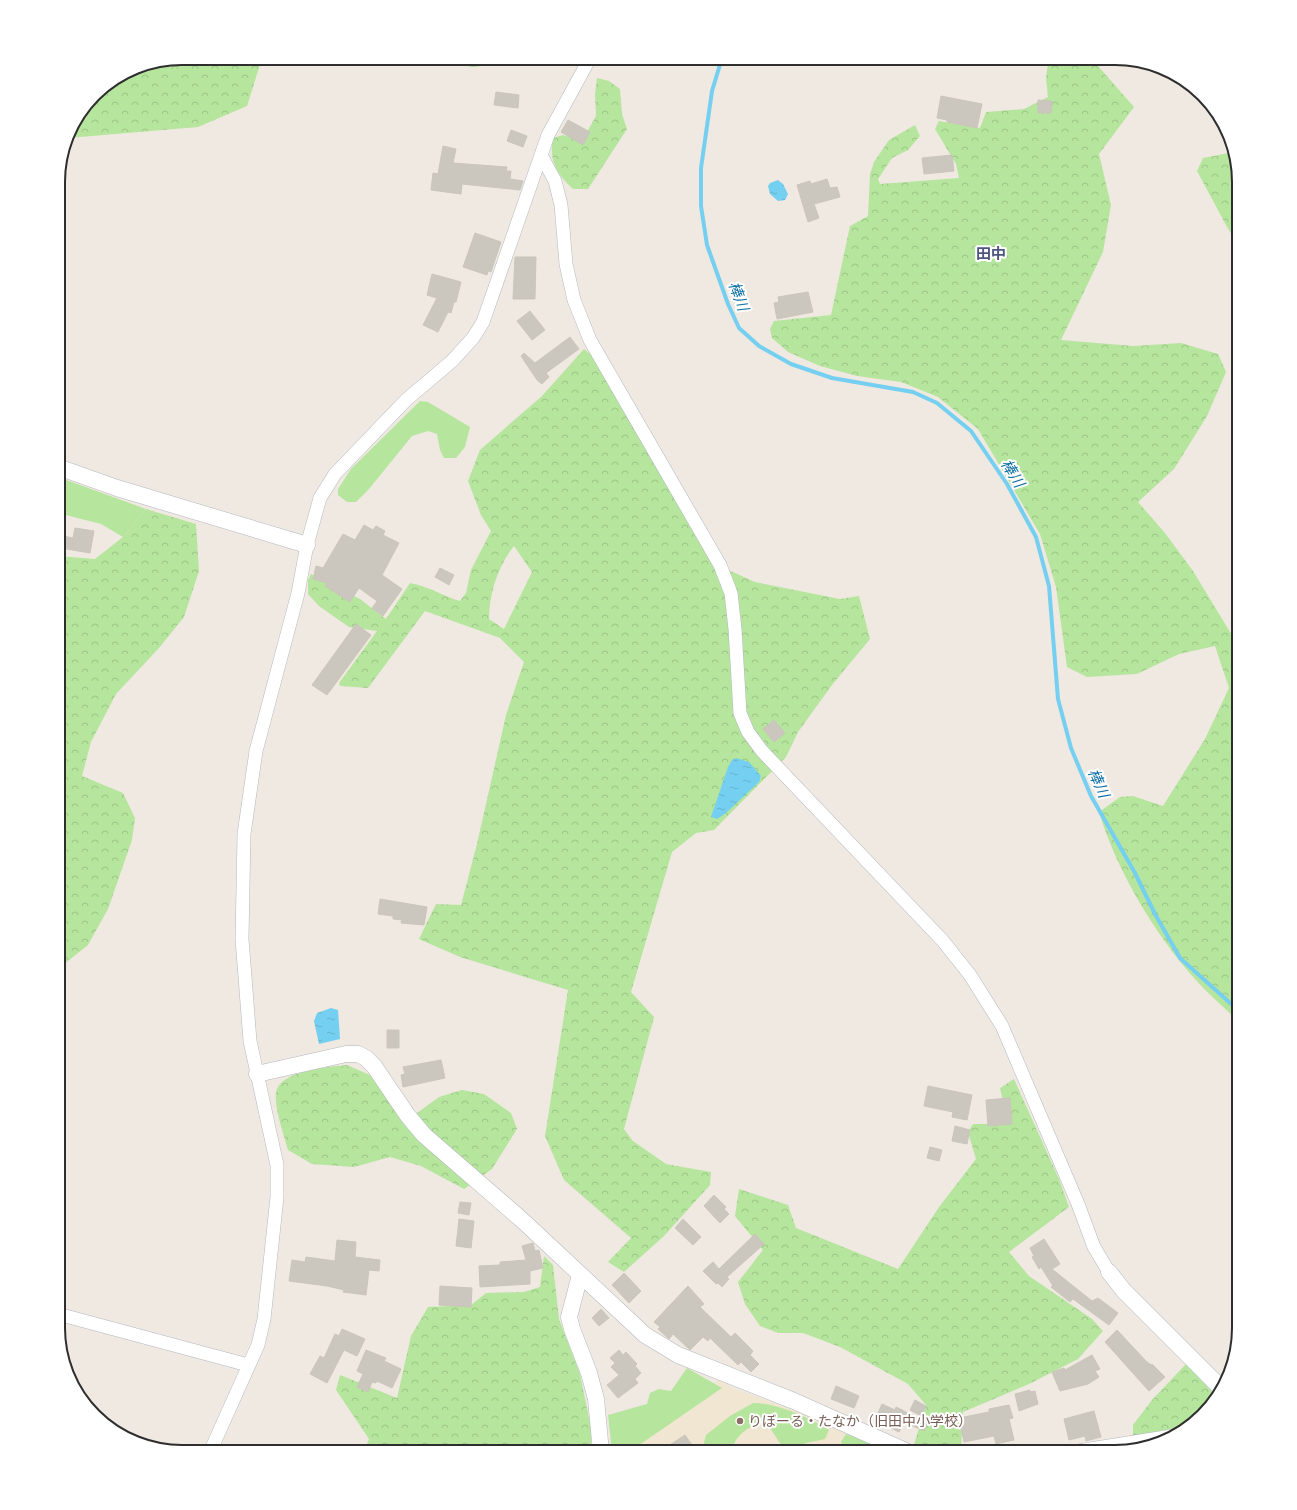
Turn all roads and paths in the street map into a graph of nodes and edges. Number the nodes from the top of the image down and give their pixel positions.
1 (586, 65) edge
2 (541, 155) junction
3 (65, 469) edge
4 (307, 545) junction
5 (257, 1074) junction
6 (1109, 1272) joint
7 (580, 1275) junction
8 (65, 1316) edge
9 (248, 1366) junction
10 (1217, 1384) edge
11 (213, 1445) edge
12 (600, 1445) edge
13 (892, 1445) edge

1 - 2 street
2 - 4 street
2 - 6 street
3 - 4 street
4 - 5 street
5 - 7 street
5 - 9 street
6 - 10 street
7 - 12 street
7 - 13 street
8 - 9 street
9 - 11 street

